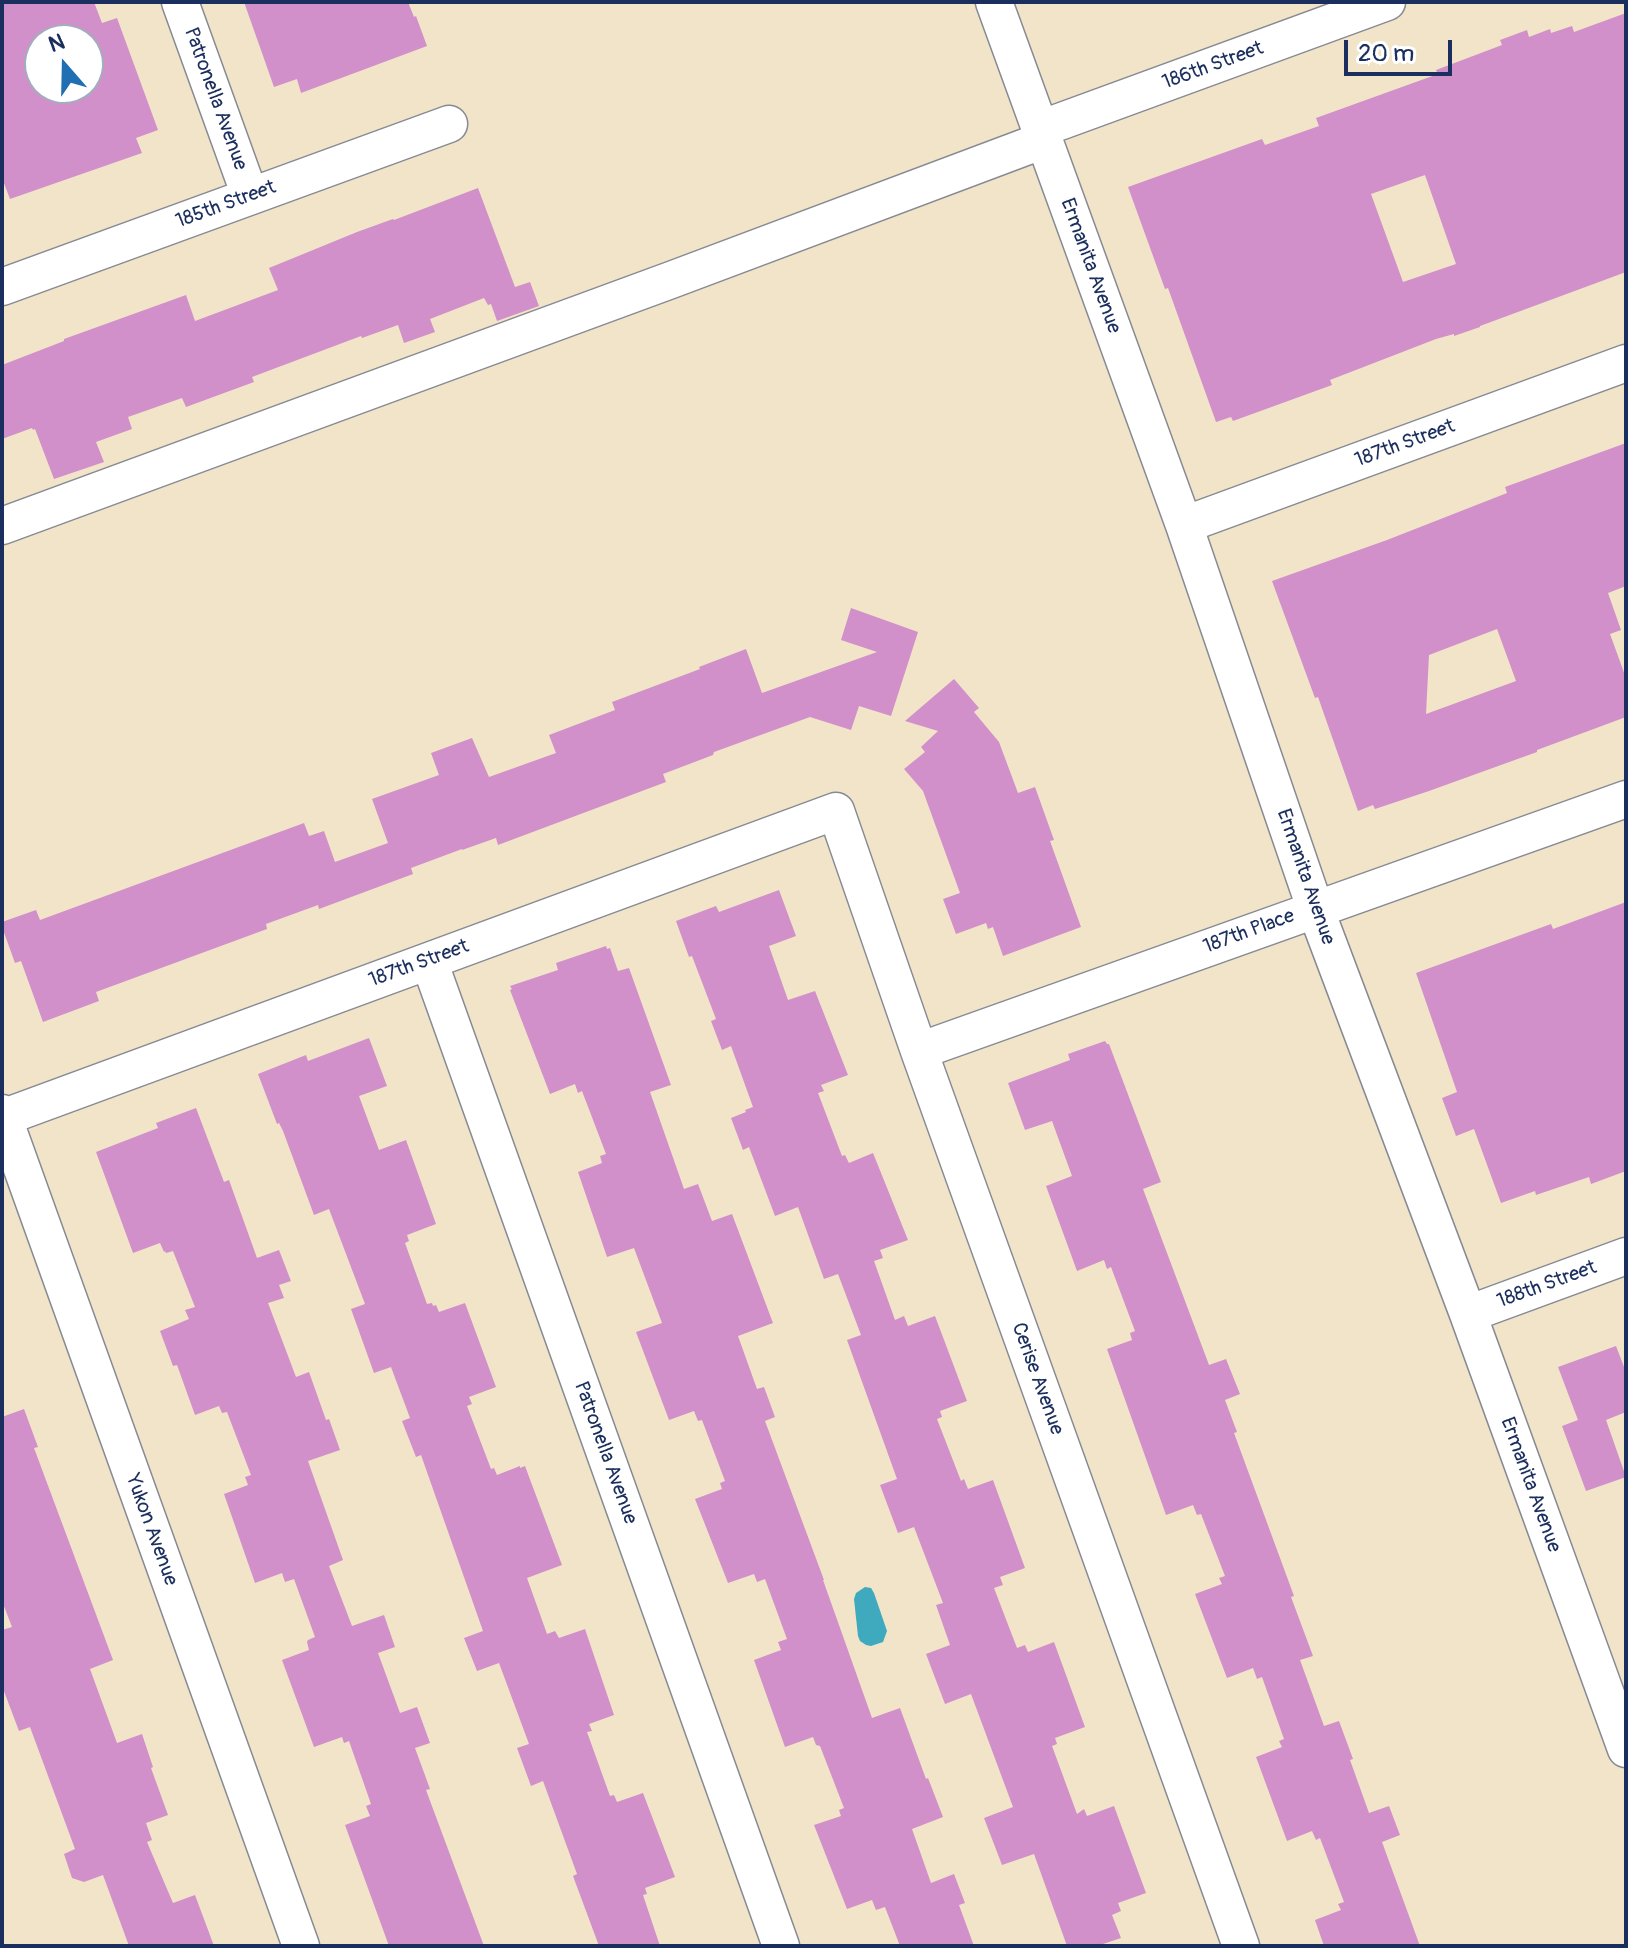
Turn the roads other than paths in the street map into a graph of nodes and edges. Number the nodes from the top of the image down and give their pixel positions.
1 (180, 2) edge
2 (994, 2) edge
3 (1387, 2) edge
4 (449, 124) dead end
5 (1042, 135) junction
6 (250, 196) junction
7 (2, 287) edge
8 (1626, 363) edge
9 (1184, 525) junction
10 (2, 526) edge
11 (1626, 799) edge
12 (836, 811) joint
13 (1315, 908) junction
14 (429, 961) junction
15 (919, 1051) junction
16 (2, 1116) edge
17 (1626, 1256) edge
18 (1468, 1314) junction
19 (1618, 1702) edge
20 (1626, 1749) edge
21 (301, 1946) edge
22 (781, 1946) edge
23 (1241, 1946) edge

1 - 6 street, Patronella Avenue
2 - 5 street, Ermanita Avenue
3 - 5 street, 186th Street
4 - 6 street, 185th Street
5 - 9 street, Ermanita Avenue
5 - 10 street, 186th Street
6 - 7 street, 185th Street
8 - 9 street, 187th Street
9 - 13 street, Ermanita Avenue
11 - 13 street, 187th Place
12 - 14 street, 187th Street
12 - 15 street, Cerise Avenue
13 - 15 street, 187th Place
13 - 18 street, Ermanita Avenue
14 - 16 street, 187th Street
14 - 22 street, Patronella Avenue
15 - 23 street, Cerise Avenue
16 - 21 street, Yukon Avenue
17 - 18 street, 188th Street
18 - 19 street, Ermanita Avenue
19 - 20 street, Ermanita Avenue

